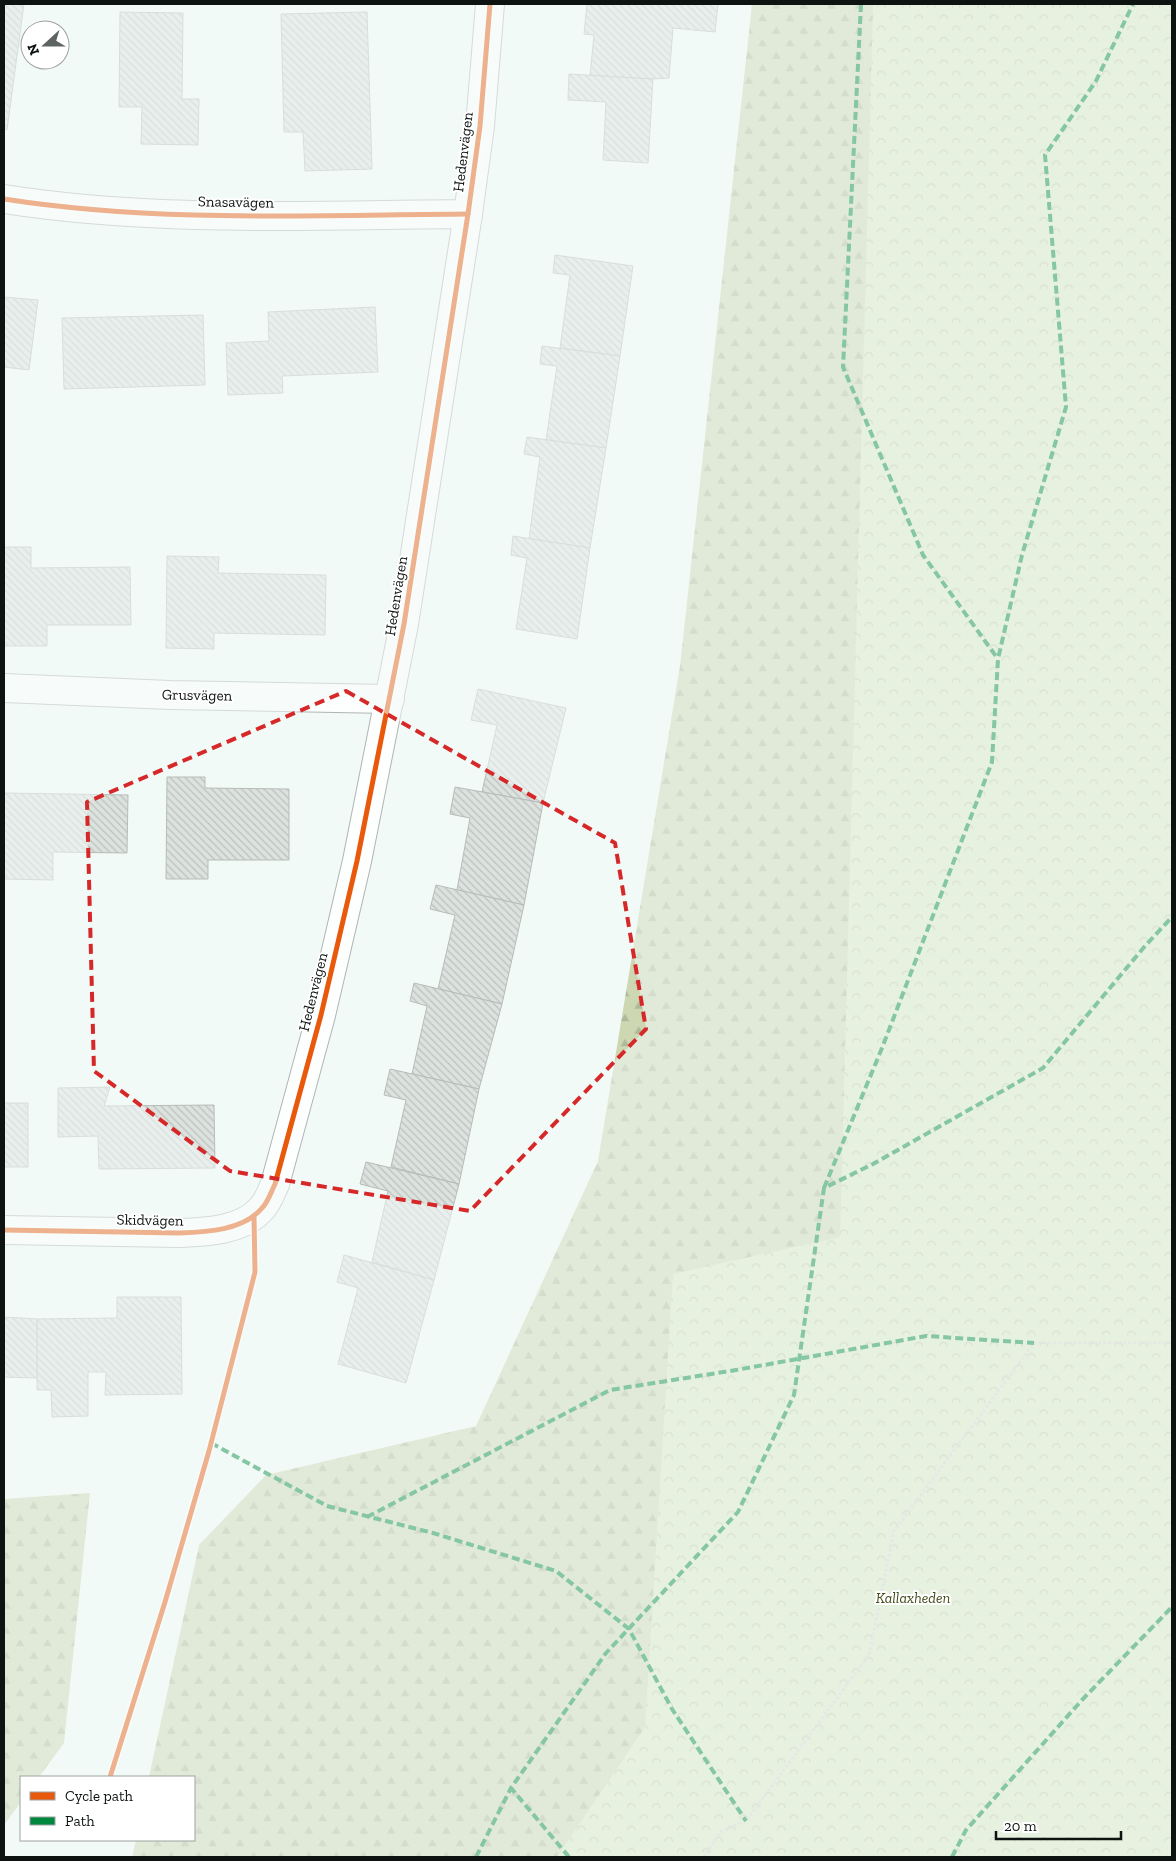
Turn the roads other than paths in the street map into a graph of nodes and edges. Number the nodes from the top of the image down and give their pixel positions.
1 (490, 4) edge
2 (4, 199) edge
3 (468, 214) junction
4 (4, 688) edge
5 (390, 699) junction
6 (275, 1184) joint
7 (4, 1230) edge

1 - 3 street, Hedenvägen
2 - 3 street, Snasavägen
3 - 5 street, Hedenvägen
4 - 5 street, Grusvägen
5 - 6 street, Hedenvägen
6 - 7 street, Skidvägen

